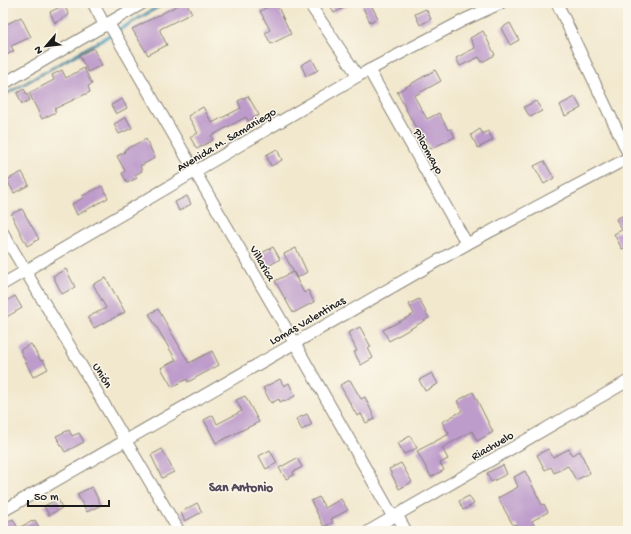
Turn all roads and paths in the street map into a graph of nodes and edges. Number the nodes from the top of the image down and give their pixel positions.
1 (93, 3) edge
2 (143, 3) edge
3 (310, 3) edge
4 (501, 3) edge
5 (557, 3) edge
6 (110, 29) junction
7 (369, 70) junction
8 (358, 76) junction
9 (3, 84) edge
10 (628, 153) edge
11 (628, 158) edge
12 (196, 172) junction
13 (3, 233) edge
14 (467, 244) junction
15 (25, 271) junction
16 (3, 284) edge
17 (294, 342) junction
18 (628, 381) edge
19 (126, 439) junction
20 (3, 511) edge
21 (395, 516) junction
22 (179, 531) edge
23 (369, 531) edge
24 (406, 531) edge

1 - 6 street, Villarica
2 - 6 street
3 - 8 street
4 - 7 street, Avenida M. Samaniego
5 - 10 street
6 - 9 street
6 - 12 street, Villarica
7 - 8 street, Avenida M. Samaniego
7 - 14 street, Pilcomayo
8 - 12 street, Avenida M. Samaniego
11 - 14 street, Lomas Valentinas
12 - 15 street, Avenida M. Samaniego
12 - 17 street, Villarica
13 - 15 street, Unión
14 - 17 street, Lomas Valentinas
15 - 16 street, Avenida M. Samaniego
15 - 19 street, Unión
17 - 19 street, Lomas Valentinas
17 - 21 street, Villarica
18 - 21 street, Riachuelo
19 - 20 street, Lomas Valentinas
19 - 22 street, Unión
21 - 23 street, Riachuelo
21 - 24 street, Villarica

